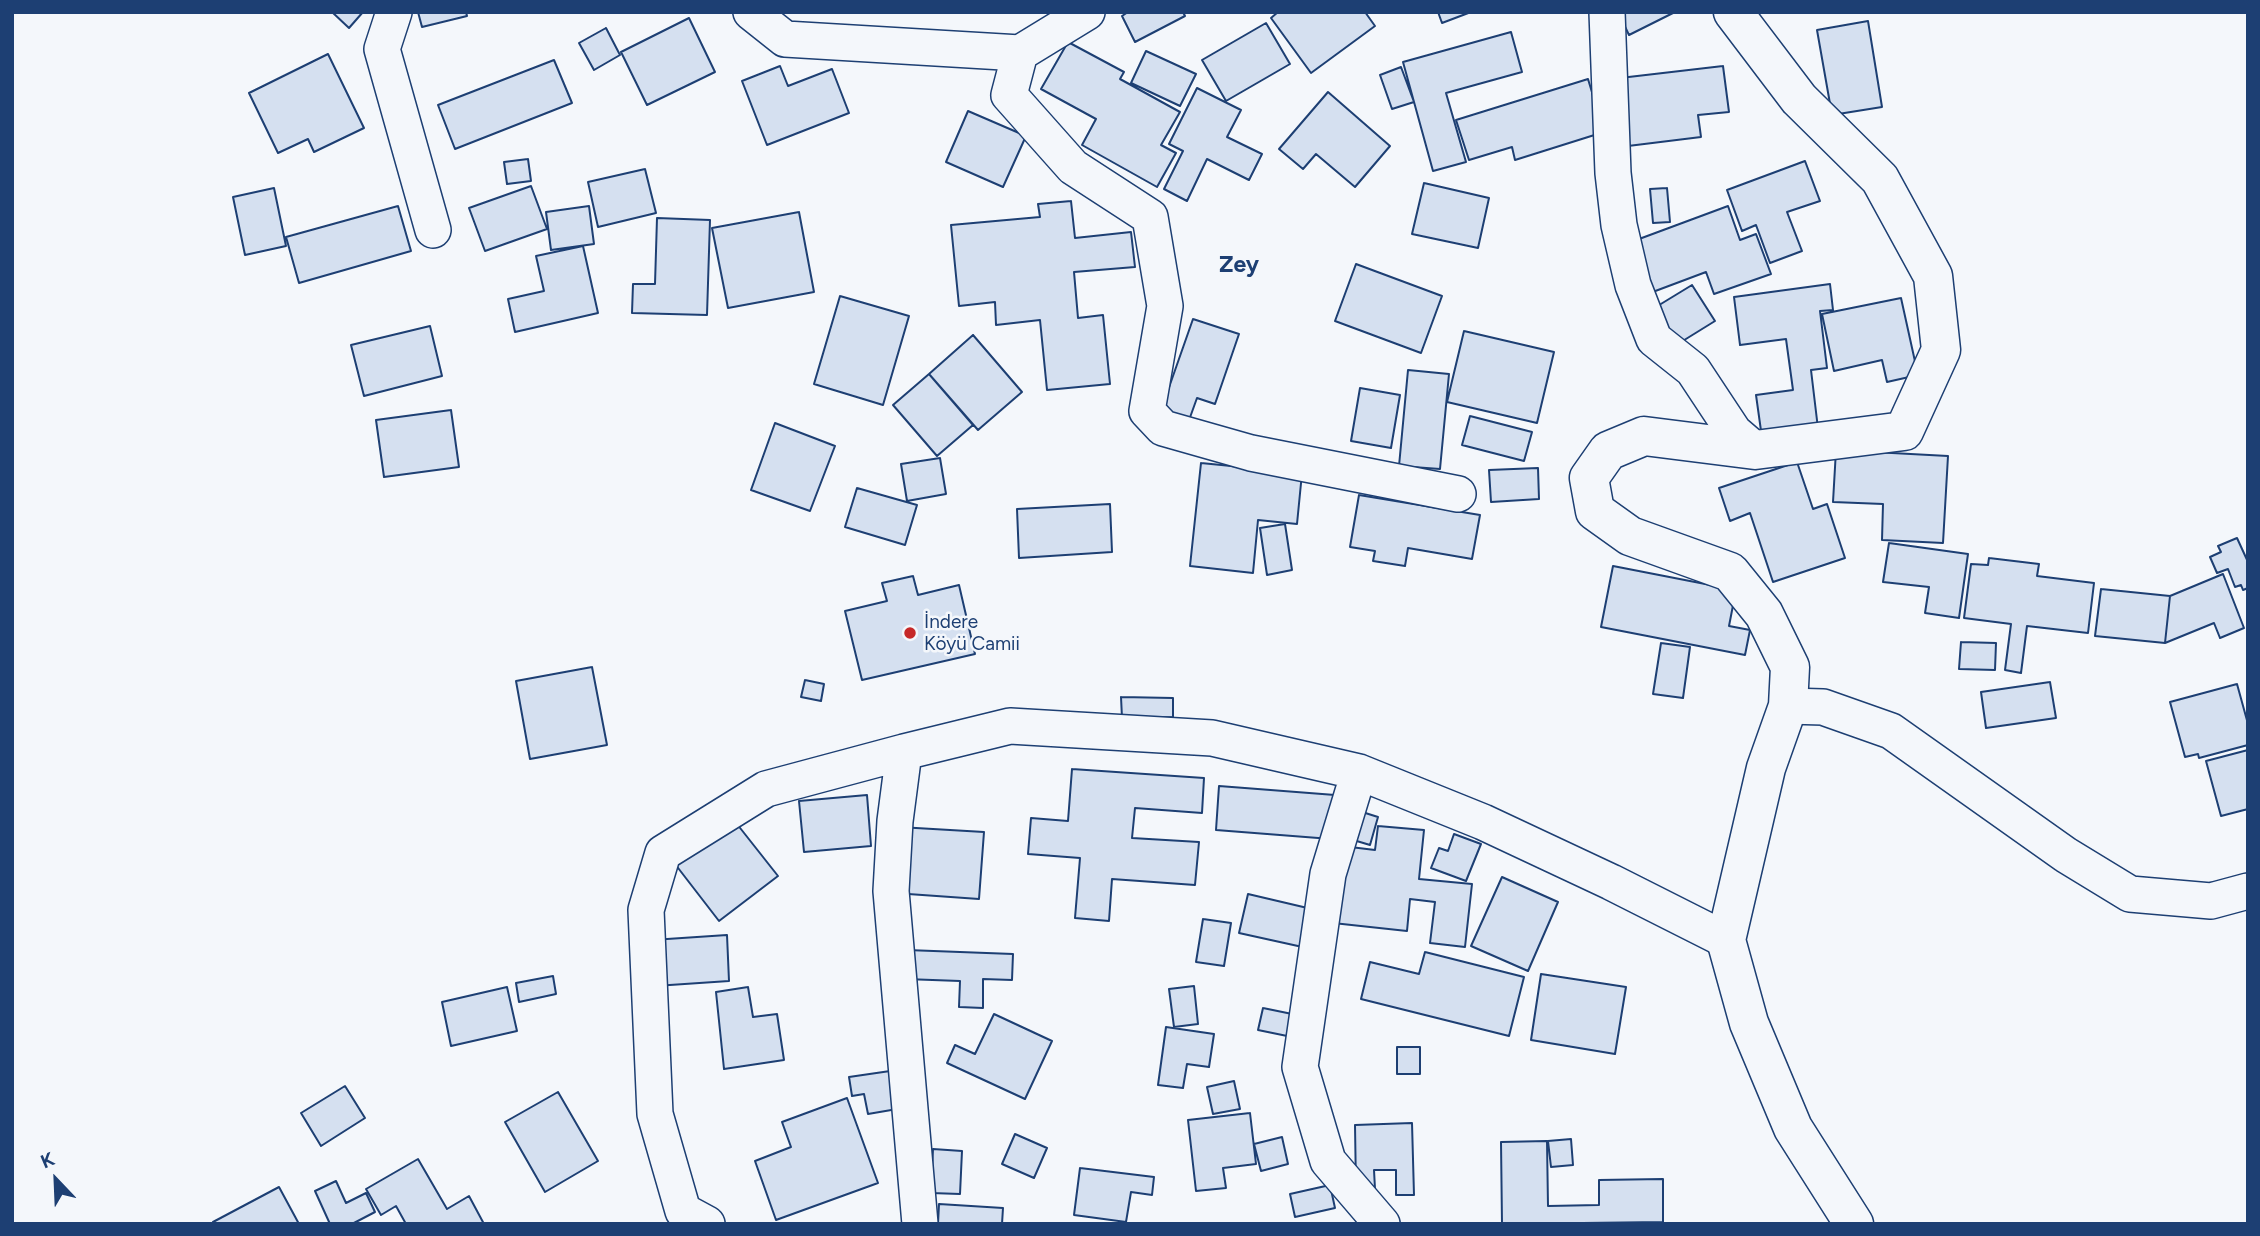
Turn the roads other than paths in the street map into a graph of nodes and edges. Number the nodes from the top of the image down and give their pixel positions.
1 (394, 12) edge
2 (751, 12) edge
3 (1087, 12) edge
4 (1607, 12) edge
5 (1733, 12) edge
6 (1020, 53) junction
7 (433, 230) dead end
8 (1755, 450) junction
9 (1458, 494) dead end
10 (1788, 706) junction
11 (904, 752) junction
12 (1359, 772) junction
13 (2248, 891) edge
14 (1726, 940) junction
15 (706, 1224) edge
16 (920, 1224) edge
17 (1382, 1224) edge
18 (1854, 1224) edge

1 - 7 street
2 - 6 street
3 - 6 street
4 - 8 street
5 - 8 street
6 - 9 street
8 - 10 street
10 - 13 street
10 - 14 street
11 - 12 street
11 - 15 street
11 - 16 street
12 - 14 street
12 - 17 street
14 - 18 street

